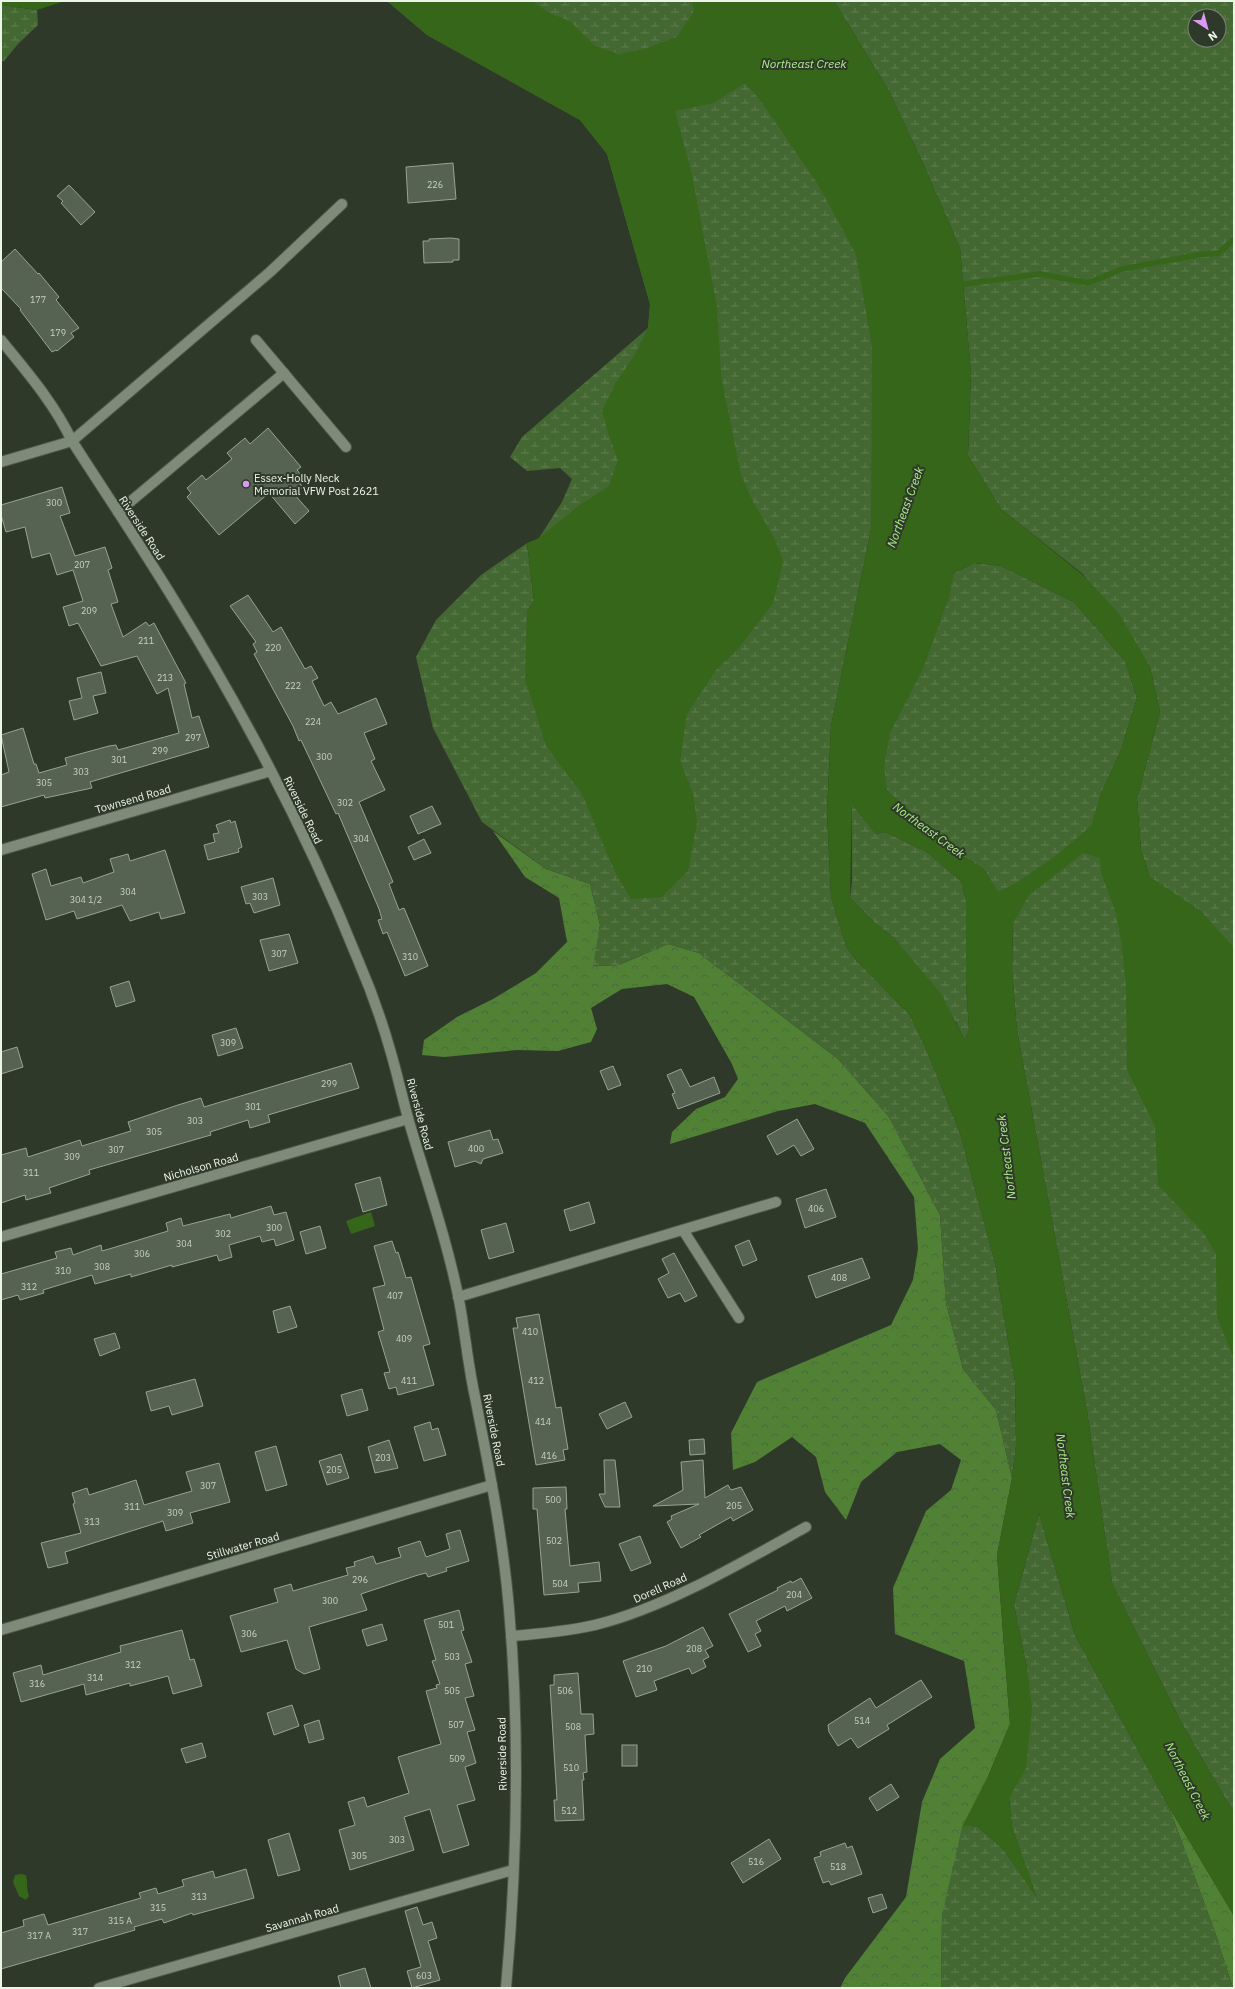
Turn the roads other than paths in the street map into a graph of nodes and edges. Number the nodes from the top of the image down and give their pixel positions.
1 (342, 204) dead end
2 (1, 340) edge
3 (256, 340) dead end
4 (284, 373) junction
5 (72, 441) junction
6 (346, 447) dead end
7 (1, 462) edge
8 (118, 512) junction
9 (271, 771) junction
10 (1, 850) edge
11 (408, 1119) junction
12 (776, 1202) dead end
13 (683, 1230) junction
14 (1, 1238) edge
15 (458, 1297) junction
16 (739, 1318) dead end
17 (492, 1485) junction
18 (806, 1527) dead end
19 (1, 1630) edge
20 (511, 1636) junction
21 (513, 1870) junction
22 (99, 1988) edge
23 (506, 1988) edge

1 - 5 street
2 - 5 street, Riverside Road
3 - 4 street
4 - 6 street
4 - 8 street
5 - 7 street
5 - 8 street, Riverside Road
8 - 9 street, Riverside Road
9 - 10 street, Townsend Road
9 - 11 street, Riverside Road
11 - 14 street, Nicholson Road
11 - 15 street, Riverside Road
12 - 13 street
13 - 15 street
13 - 16 street
15 - 17 street, Riverside Road
17 - 19 street, Stillwater Road
17 - 20 street, Riverside Road
18 - 20 street, Dorell Road
20 - 21 street, Riverside Road
21 - 22 street, Savannah Road
21 - 23 street, Riverside Road

